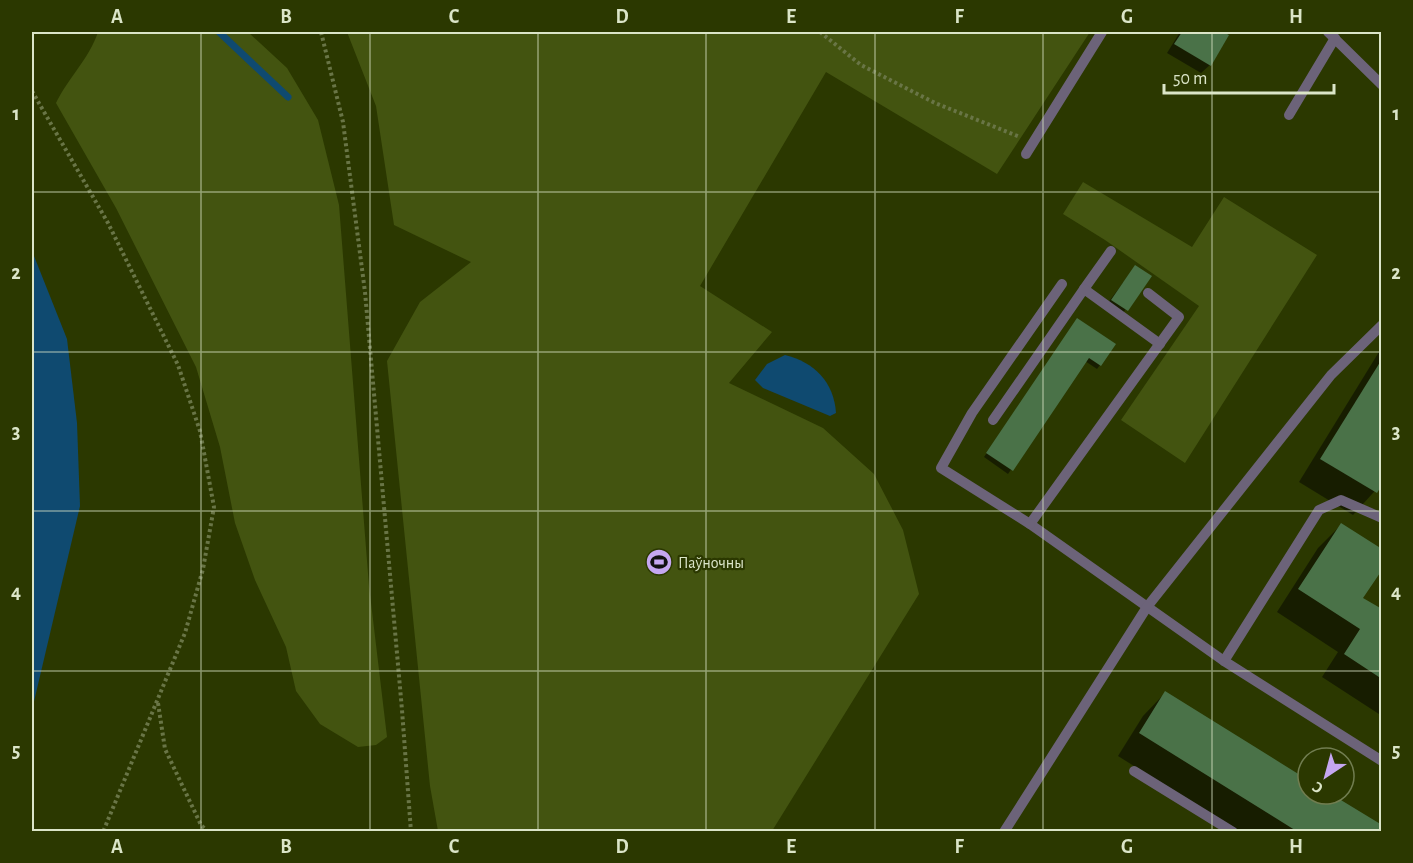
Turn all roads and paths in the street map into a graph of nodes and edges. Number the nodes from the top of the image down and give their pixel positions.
1 (321, 32) edge
2 (820, 32) edge
3 (1102, 32) edge
4 (1331, 35) edge
5 (1382, 85) edge
6 (32, 91) edge
7 (1289, 115) dead end
8 (1034, 142) junction
9 (1026, 154) dead end
10 (1111, 251) dead end
11 (1062, 284) dead end
12 (1084, 289) junction
13 (1148, 293) dead end
14 (1382, 326) edge
15 (1160, 344) junction
16 (993, 420) dead end
17 (1382, 518) edge
18 (1030, 524) junction
19 (1147, 607) junction
20 (1224, 661) junction
21 (158, 702) junction
22 (1382, 761) edge
23 (1134, 771) dead end
24 (103, 831) edge
25 (208, 831) edge
26 (411, 831) edge
27 (1004, 831) edge
28 (1233, 831) edge

1 - 26 path
2 - 8 path
3 - 8 lane
4 - 5 lane
4 - 7 lane
6 - 21 path
8 - 9 lane
10 - 12 lane
11 - 18 lane
12 - 15 lane
12 - 16 lane
13 - 15 lane
14 - 19 lane
15 - 18 lane
17 - 20 lane
18 - 19 lane
19 - 20 lane
19 - 27 lane
20 - 22 lane
21 - 24 path
21 - 25 path
23 - 28 lane

